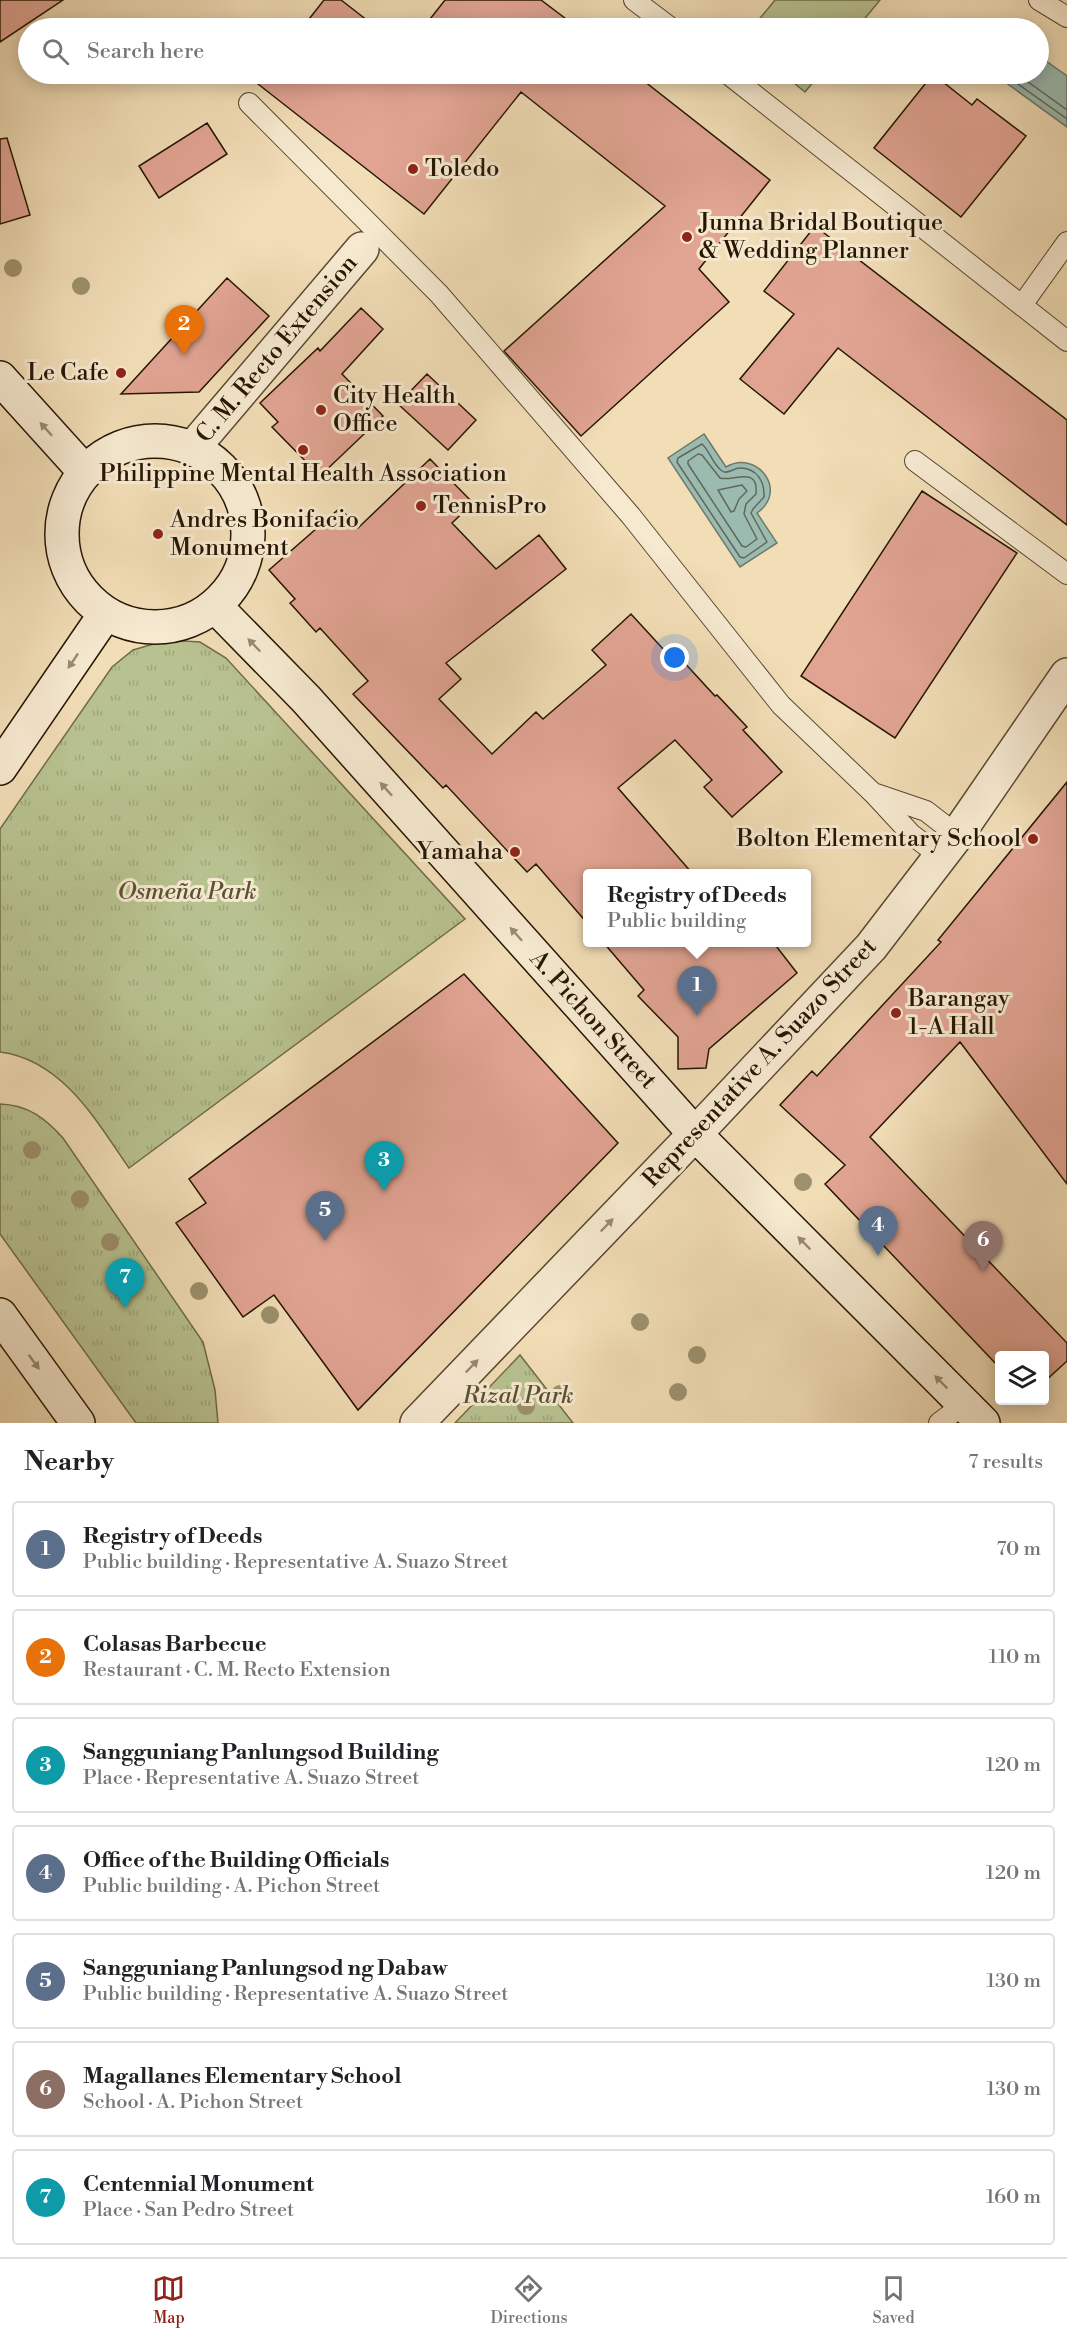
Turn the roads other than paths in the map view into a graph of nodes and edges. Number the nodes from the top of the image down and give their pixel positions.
1 (1039, 0) edge
2 (644, 2) edge
3 (1067, 17) edge
4 (660, 18) edge
5 (741, 84) edge
6 (249, 104) dead end
7 (369, 241) junction
8 (1067, 242) edge
9 (1022, 305) junction
10 (1067, 341) edge
11 (0, 378) edge
12 (192, 449) junction
13 (915, 461) dead end
14 (85, 472) junction
15 (1067, 574) edge
16 (215, 606) junction
17 (106, 613) junction
18 (1067, 675) edge
19 (0, 768) edge
20 (874, 794) junction
21 (949, 846) junction
22 (695, 1134) junction
23 (0, 1315) edge
24 (962, 1417) edge
25 (78, 1423) edge
26 (417, 1423) edge

1 - 3 lane
2 - 4 lane
5 - 9 lane
6 - 7 lane
7 - 12 main road, C. M. Recto Extension
7 - 20 lane
8 - 9 lane
9 - 10 lane
14 -> 11 main road
12 - 14 main road
12 - 16 main road
13 - 15 lane
14 - 17 main road
16 - 17 main road
22 -> 16 main road, A. Pichon Street
17 -> 19 main road
18 - 21 main road, Representative A. Suazo Street
20 - 21 lane
20 - 21 lane
21 - 22 main road, Representative A. Suazo Street
24 -> 22 main road, A. Pichon Street
26 -> 22 main road, Representative A. Suazo Street
23 -> 25 main road

